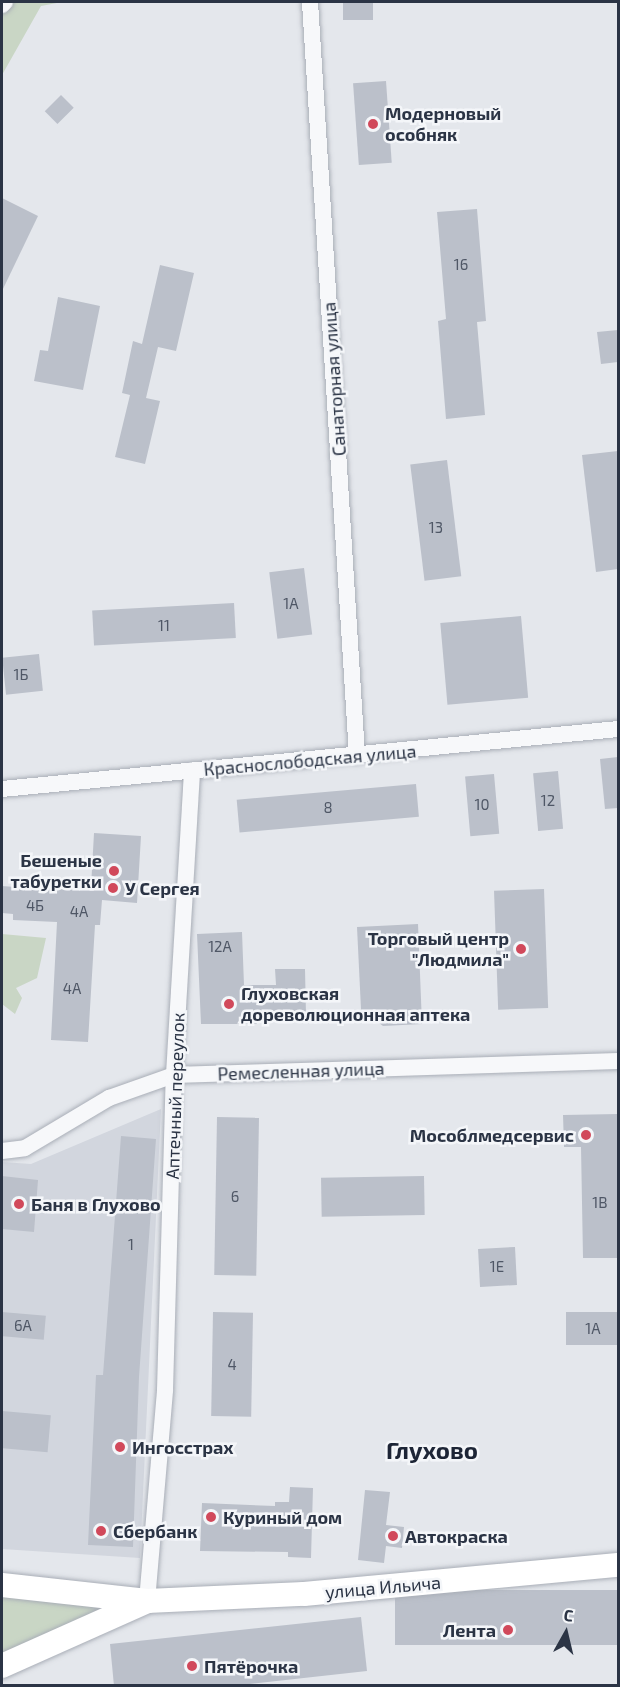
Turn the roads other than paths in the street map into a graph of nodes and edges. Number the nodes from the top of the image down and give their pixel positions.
1 (5, 2) edge
2 (310, 2) edge
3 (2, 5) edge
4 (618, 729) edge
5 (357, 756) junction
6 (192, 771) junction
7 (2, 789) edge
8 (618, 1061) edge
9 (174, 1075) junction
10 (2, 1151) edge
11 (618, 1565) edge
12 (2, 1585) edge
13 (147, 1601) junction
14 (2, 1666) edge

1 - 3 street
2 - 5 street, Санаторная улица
4 - 5 street, Краснослободская улица
5 - 6 street, Краснослободская улица
6 - 7 street, Краснослободская улица
6 - 9 street, Аптечный переулок
8 - 9 street, Ремесленная улица
9 - 10 street, Ремесленная улица
9 - 13 street, Аптечный переулок
11 - 13 main road, улица Ильича
12 - 13 main road
13 - 14 main road

